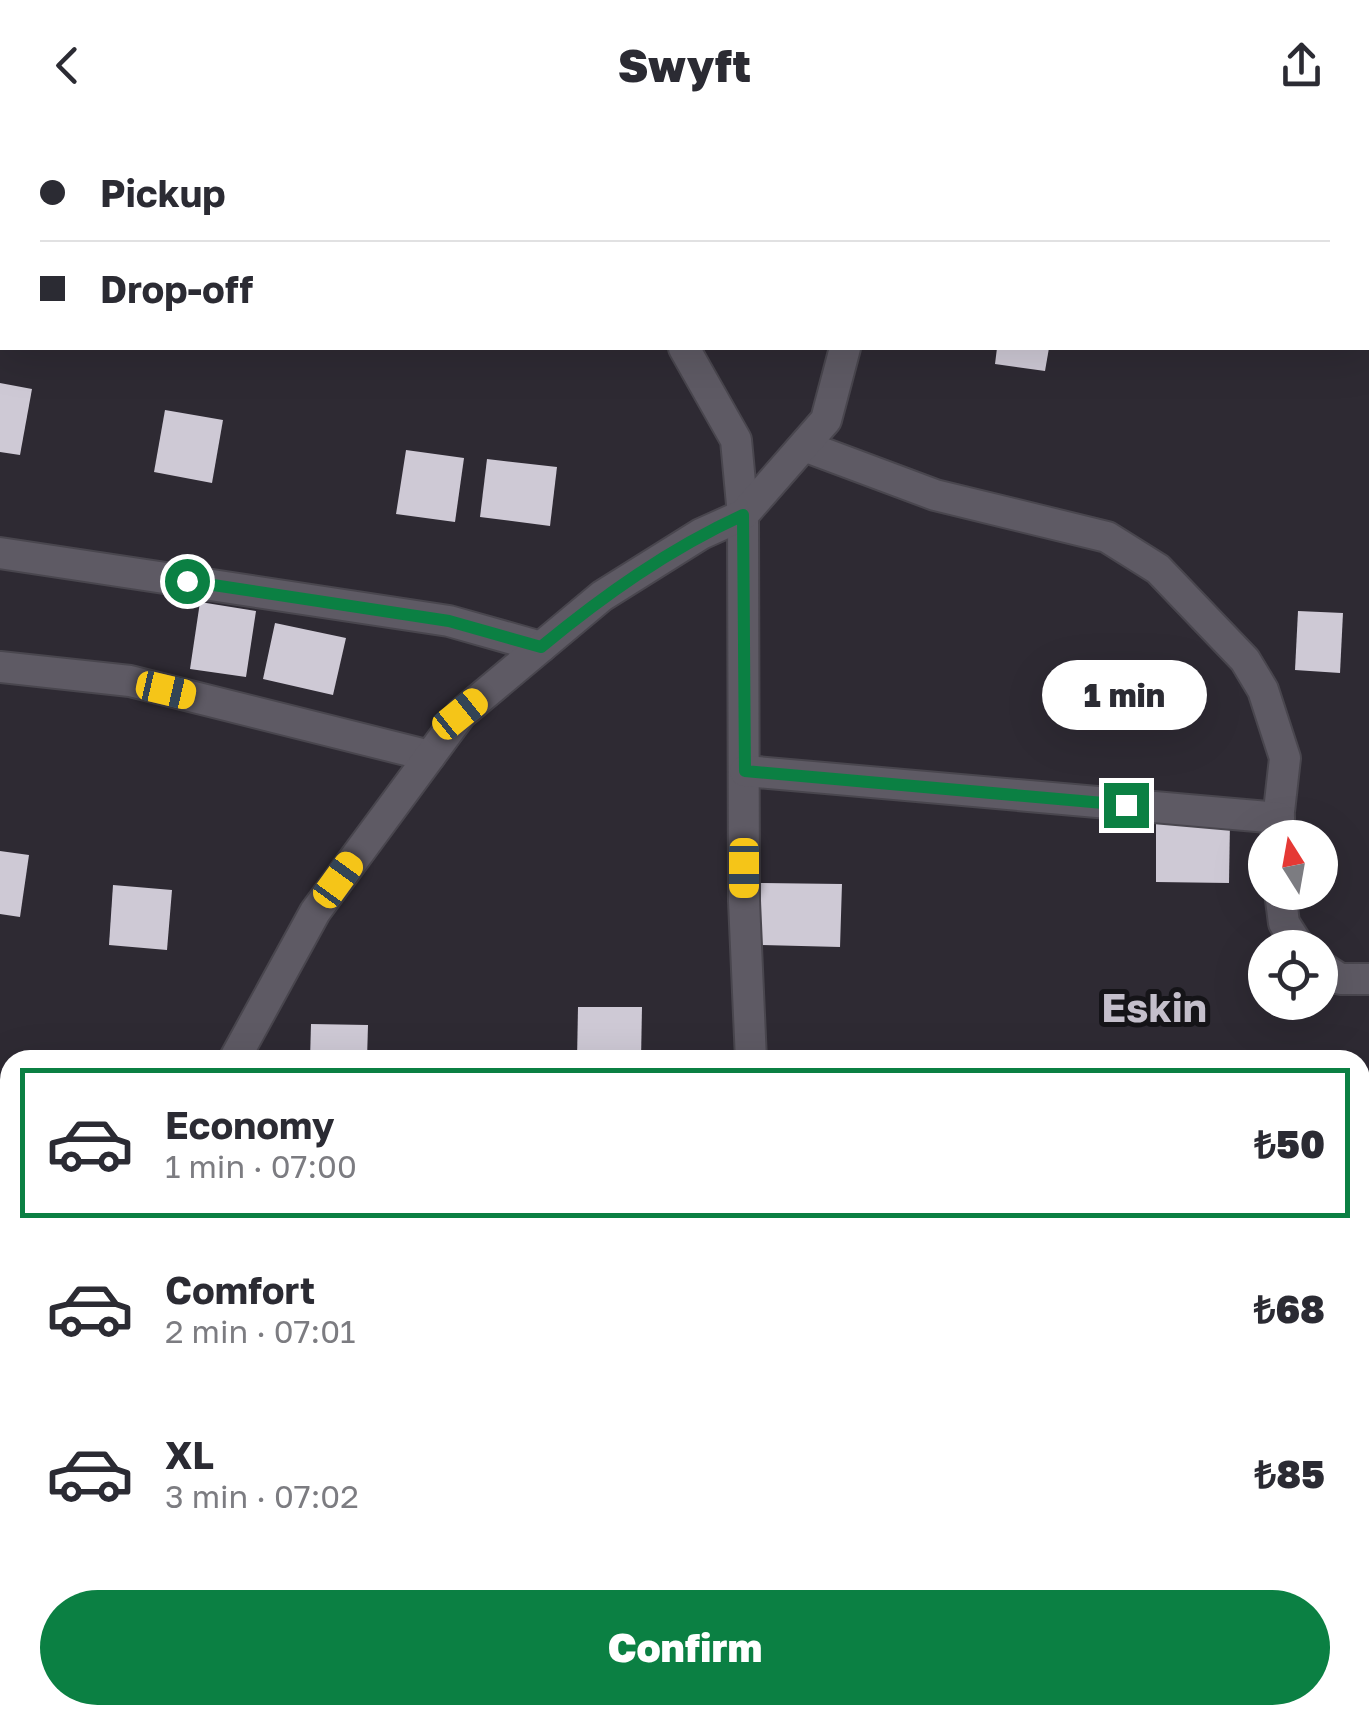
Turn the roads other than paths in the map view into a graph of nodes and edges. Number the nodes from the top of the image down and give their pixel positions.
1 (685, 350) edge
2 (844, 350) edge
3 (804, 446) junction
4 (743, 515) junction
5 (0, 552) edge
6 (541, 647) junction
7 (0, 667) edge
8 (430, 756) junction
9 (745, 771) junction
10 (1279, 820) edge
11 (1248, 825) edge
12 (1338, 978) edge
13 (1369, 980) edge
14 (240, 1050) edge
15 (751, 1050) edge

1 - 4 street
2 - 3 street
3 - 4 street
3 - 10 street
4 - 6 street
4 - 9 street
5 - 6 street
6 - 8 street
7 - 8 street
8 - 14 street
9 - 11 street
9 - 15 street
12 - 13 street

